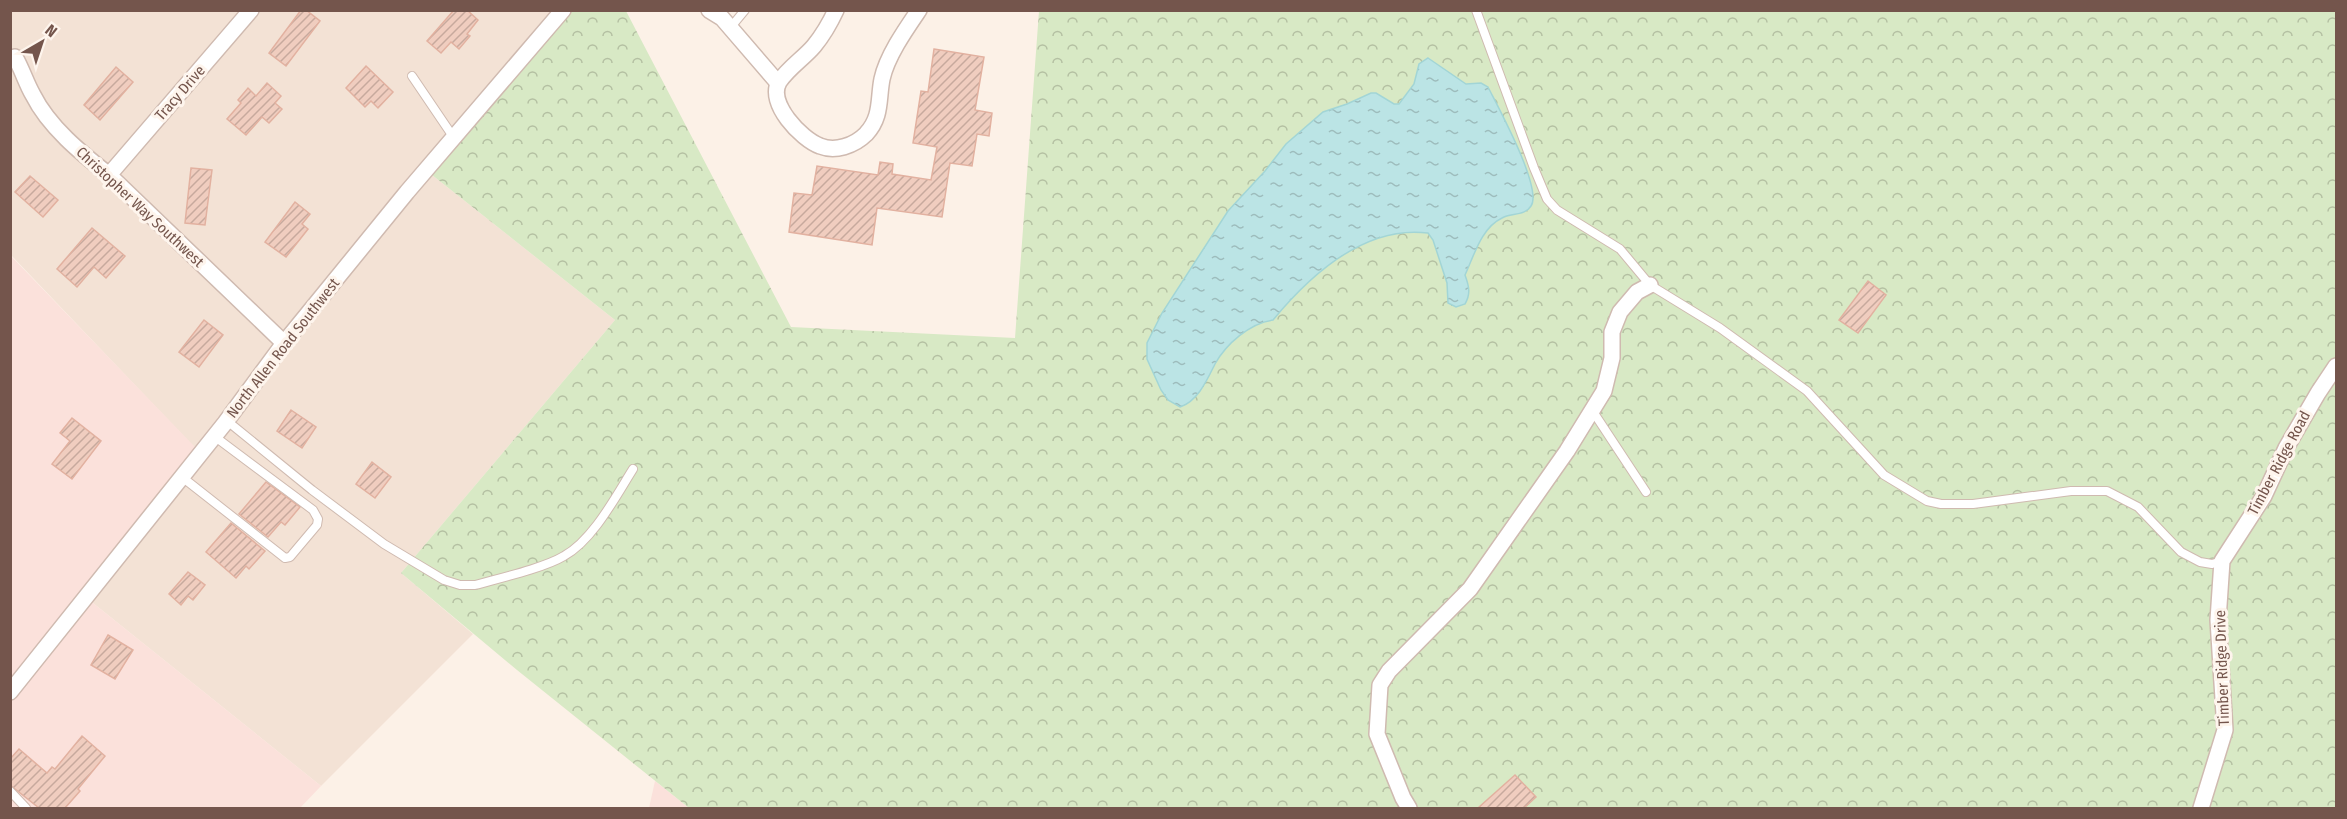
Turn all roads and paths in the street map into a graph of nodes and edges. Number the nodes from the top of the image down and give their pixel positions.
1 (251, 10) edge
2 (563, 10) edge
3 (708, 10) edge
4 (745, 10) edge
5 (836, 10) edge
6 (919, 10) edge
7 (1476, 10) edge
8 (730, 28) junction
9 (15, 57) dead end
10 (412, 76) dead end
11 (778, 83) junction
12 (454, 138) junction
13 (109, 175) junction
14 (1650, 285) junction
15 (284, 343) junction
16 (2337, 366) edge
17 (1592, 410) junction
18 (226, 420) junction
19 (214, 436) junction
20 (633, 469) dead end
21 (182, 477) junction
22 (1646, 492) dead end
23 (2222, 561) junction
24 (10, 692) edge
25 (10, 791) edge
26 (26, 808) edge
27 (1409, 808) edge
28 (2201, 808) edge

1 - 13 street, Tracy Drive
2 - 12 street, North Allen Road Southwest
3 - 8 street
4 - 8 lane
5 - 11 street
6 - 11 street
7 - 14 lane
8 - 11 street
9 - 13 street, Christopher Way Southwest
10 - 12 lane
12 - 15 street, North Allen Road Southwest
13 - 15 street, Christopher Way Southwest
14 - 17 street
14 - 23 lane
15 - 18 street, North Allen Road Southwest
16 - 23 street, Timber Ridge Road
17 - 22 lane
17 - 27 street
18 - 19 street, North Allen Road Southwest
18 - 20 lane
19 - 21 street, North Allen Road Southwest
19 - 21 lane
21 - 24 street, North Allen Road Southwest
23 - 28 street, Timber Ridge Drive
25 - 26 lane

